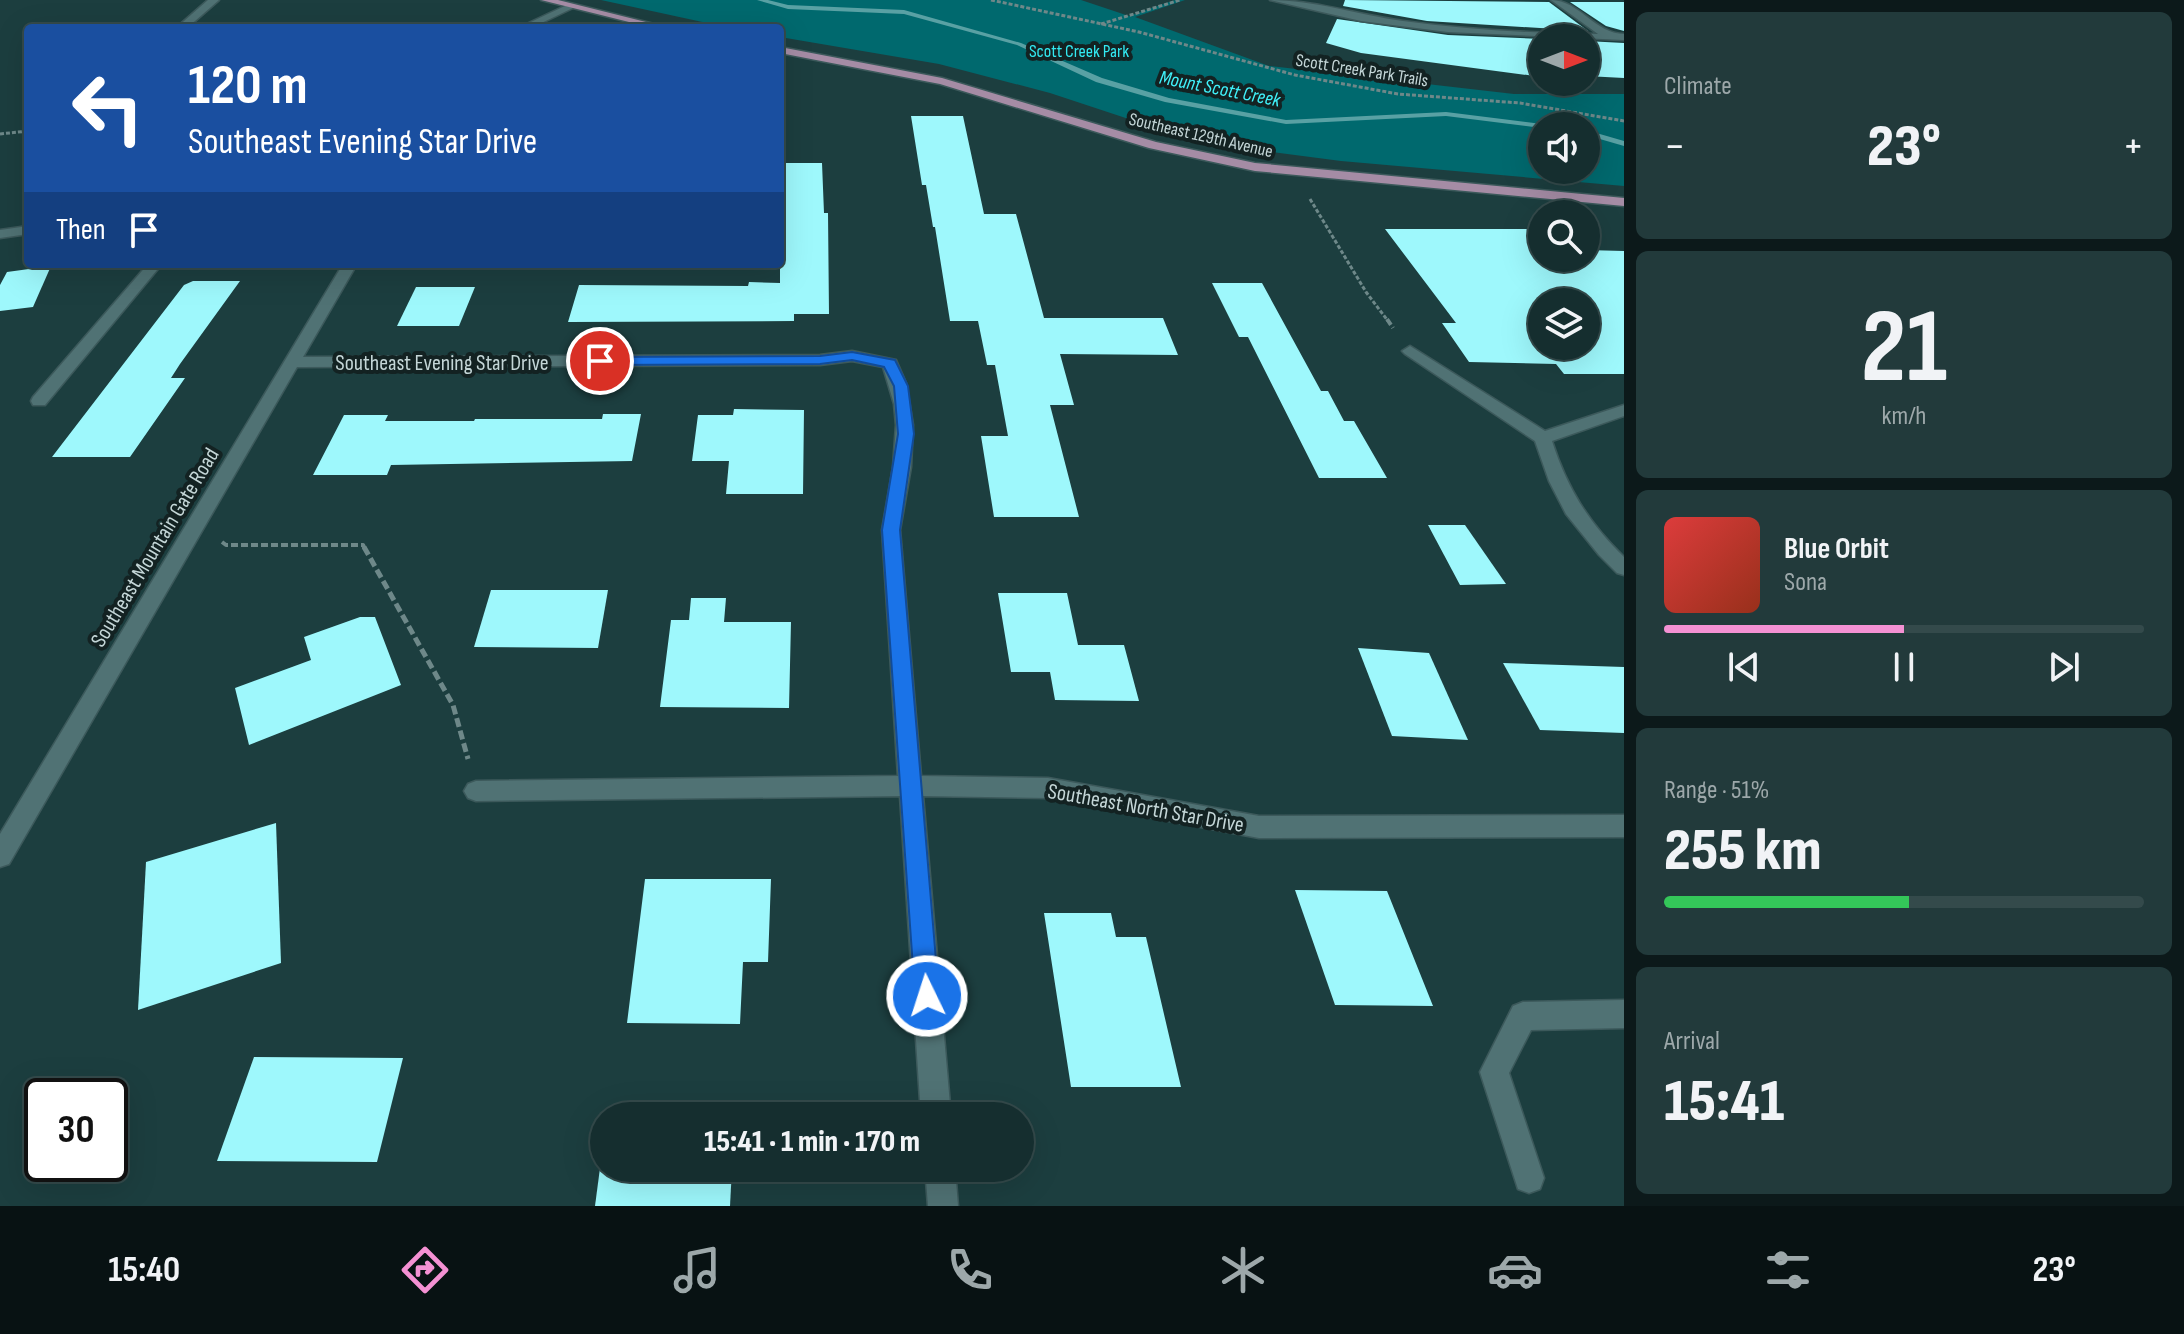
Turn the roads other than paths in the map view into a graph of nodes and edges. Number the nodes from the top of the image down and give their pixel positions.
1 (214, 0) edge
2 (546, 0) edge
3 (1275, 0) edge
4 (1556, 0) edge
5 (570, 7) junction
6 (186, 24) edge
7 (532, 24) edge
8 (647, 24) edge
9 (1609, 37) junction
10 (1624, 37) edge
11 (784, 51) edge
12 (1624, 202) edge
13 (24, 231) edge
14 (0, 234) edge
15 (152, 268) edge
16 (348, 268) edge
17 (1410, 351) road end
18 (292, 362) junction
19 (39, 401) dead end
20 (1624, 410) edge
21 (1543, 438) junction
22 (1624, 568) edge
23 (911, 786) junction
24 (476, 791) road end
25 (1624, 826) edge
26 (0, 856) edge
27 (1624, 1014) edge
28 (935, 1102) edge
29 (1529, 1178) dead end
30 (941, 1182) edge
31 (943, 1206) edge

1 - 6 street
2 - 5 main road
3 - 9 street
4 - 9 street
5 - 7 street
5 - 8 main road
9 - 10 street
11 - 12 main road, Southeast 129th Avenue
13 - 14 street
15 - 19 street
16 - 18 street, Southeast Mountain Gate Road
17 - 21 street
18 - 23 street, Southeast Evening Star Drive
18 - 26 street, Southeast Mountain Gate Road
20 - 21 street
21 - 22 street
23 - 24 street, Southeast North Star Drive
23 - 25 street, Southeast North Star Drive
23 - 28 street, Southeast Evening Star Drive
27 - 29 street
30 - 31 street

